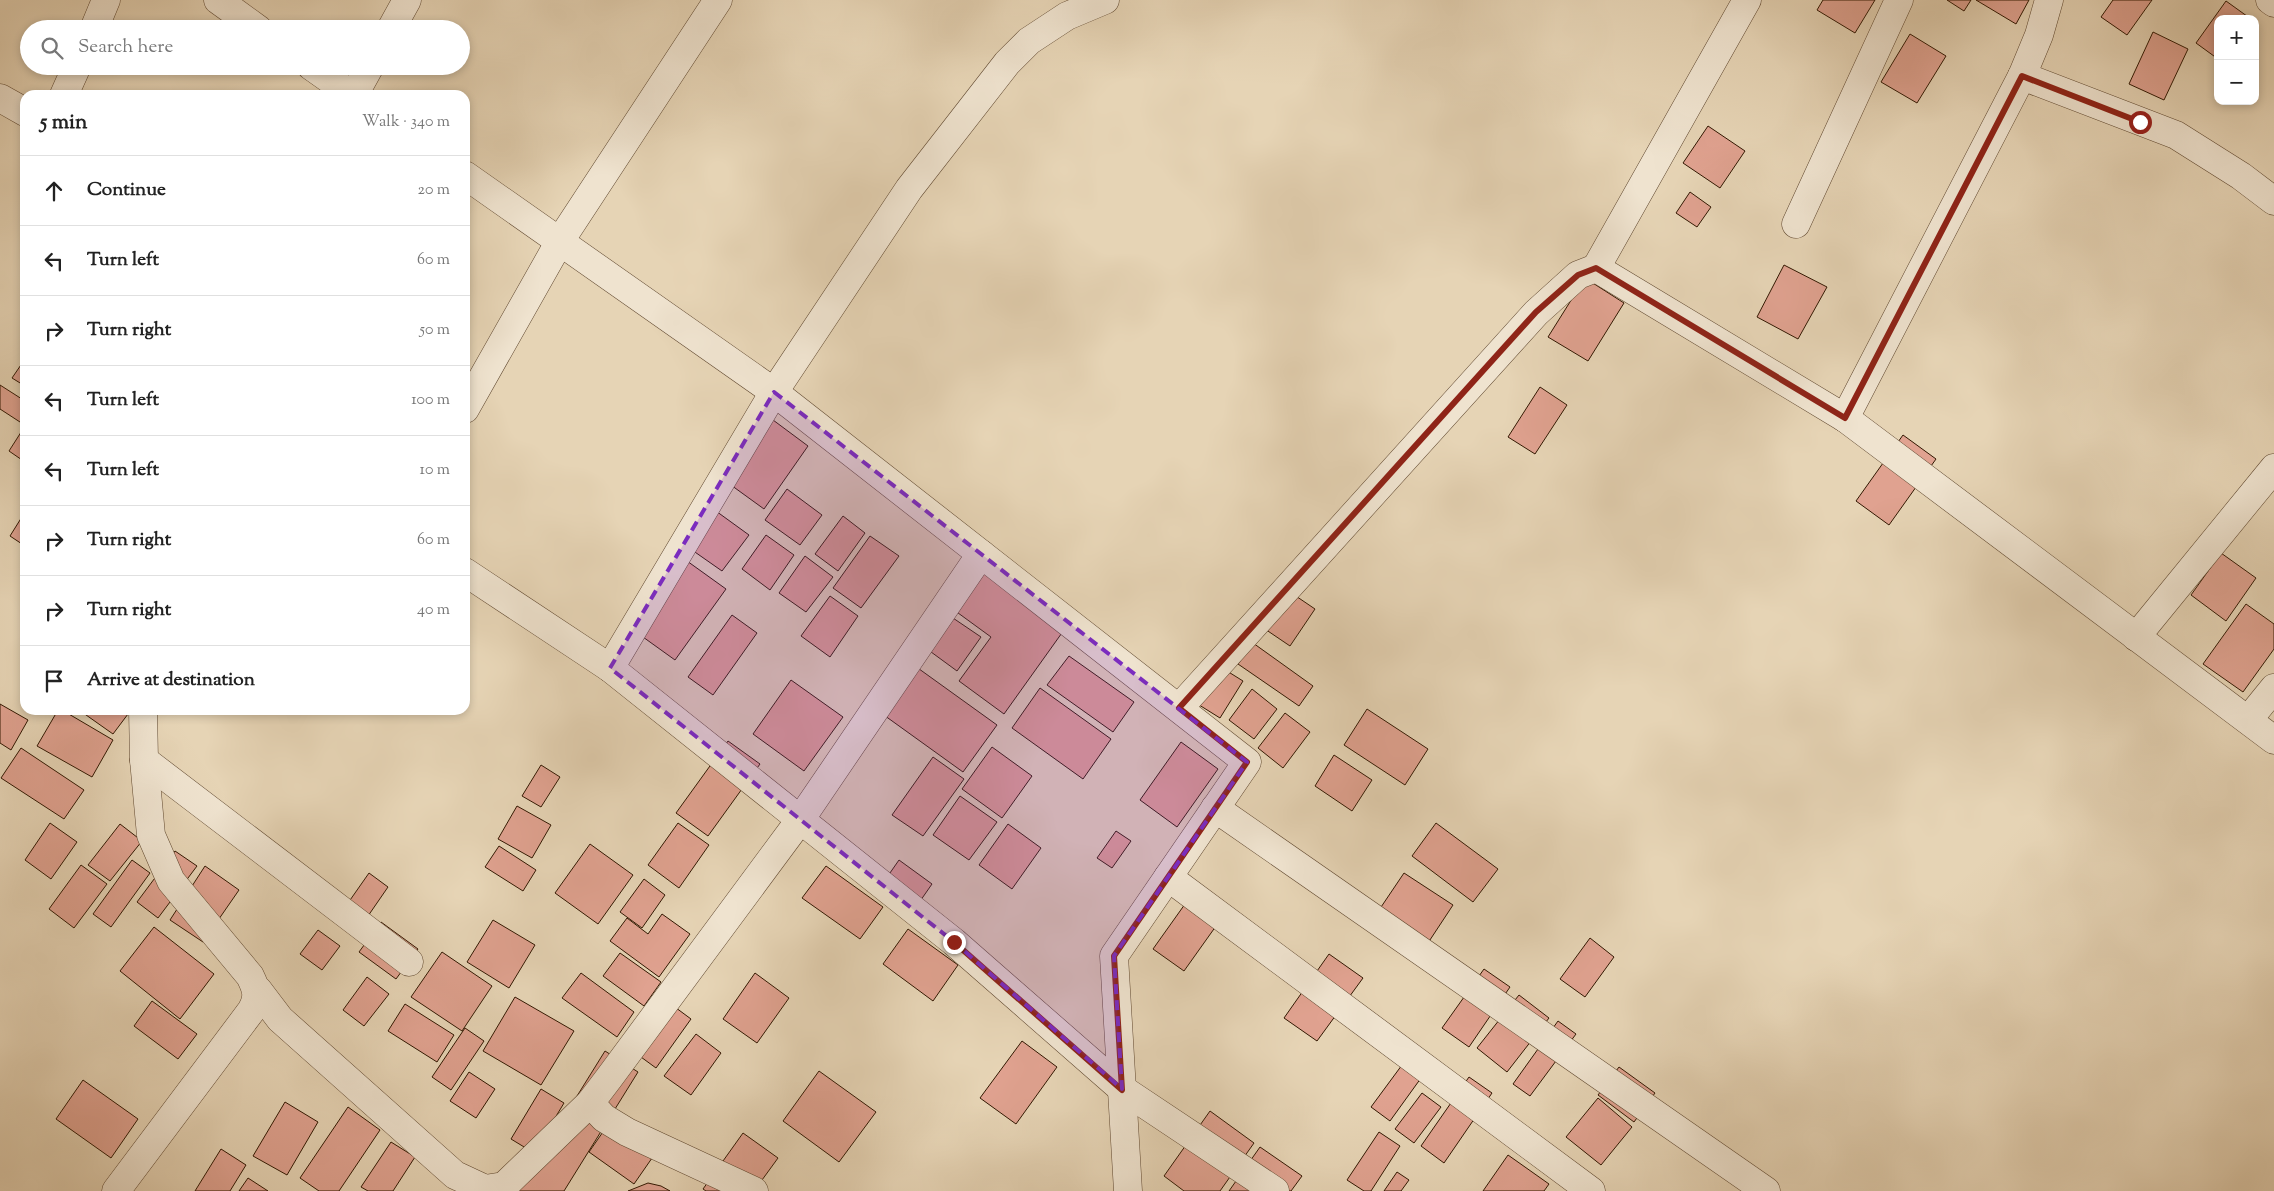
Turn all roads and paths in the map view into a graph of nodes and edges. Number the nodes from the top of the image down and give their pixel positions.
1 (218, 0) edge
2 (407, 0) edge
3 (718, 0) edge
4 (1105, 0) edge
5 (1747, 0) edge
6 (1899, 0) edge
7 (2049, 0) edge
8 (2270, 0) edge
9 (2274, 2) edge
10 (246, 20) edge
11 (396, 20) edge
12 (73, 75) edge
13 (324, 75) edge
14 (365, 75) edge
15 (2022, 76) junction
16 (66, 90) edge
17 (346, 90) edge
18 (356, 90) edge
19 (0, 98) edge
20 (20, 109) edge
21 (470, 178) edge
22 (2274, 201) edge
23 (1796, 224) dead end
24 (560, 241) junction
25 (1596, 268) junction
26 (774, 392) junction
27 (470, 400) edge
28 (1845, 418) junction
29 (2274, 468) edge
30 (981, 554) junction
31 (470, 575) edge
32 (2136, 636) junction
33 (610, 668) junction
34 (2274, 688) edge
35 (1179, 708) junction
36 (143, 715) edge
37 (2248, 720) junction
38 (2274, 740) edge
39 (144, 760) junction
40 (1215, 808) junction
41 (800, 820) junction
42 (1168, 877) junction
43 (410, 962) dead end
44 (258, 990) junction
45 (1122, 1090) junction
46 (590, 1103) junction
47 (116, 1191) edge
48 (754, 1191) edge
49 (1128, 1191) edge
50 (1275, 1191) edge
51 (1591, 1191) edge
52 (1766, 1191) edge

1 - 10 street
2 - 11 street
3 - 24 street
4 - 26 street
5 - 25 street
6 - 23 street
7 - 15 street
8 - 9 street
12 - 16 street
13 - 17 street
14 - 18 street
15 - 22 street
15 - 28 street
19 - 20 street
21 - 24 street
24 - 26 street
24 - 27 street
25 - 28 street
25 - 35 street
26 - 30 street
26 - 33 street
28 - 32 street
29 - 32 street
30 - 35 street
30 - 41 street
31 - 33 street
32 - 37 street
33 - 41 street
34 - 37 street
35 - 40 street
36 - 39 street
37 - 38 street
39 - 43 street
39 - 44 street
40 - 42 street
40 - 52 street
41 - 45 street
41 - 46 street
42 - 45 street
42 - 51 street
44 - 46 street
44 - 47 street
45 - 49 street
45 - 50 street
46 - 48 street

